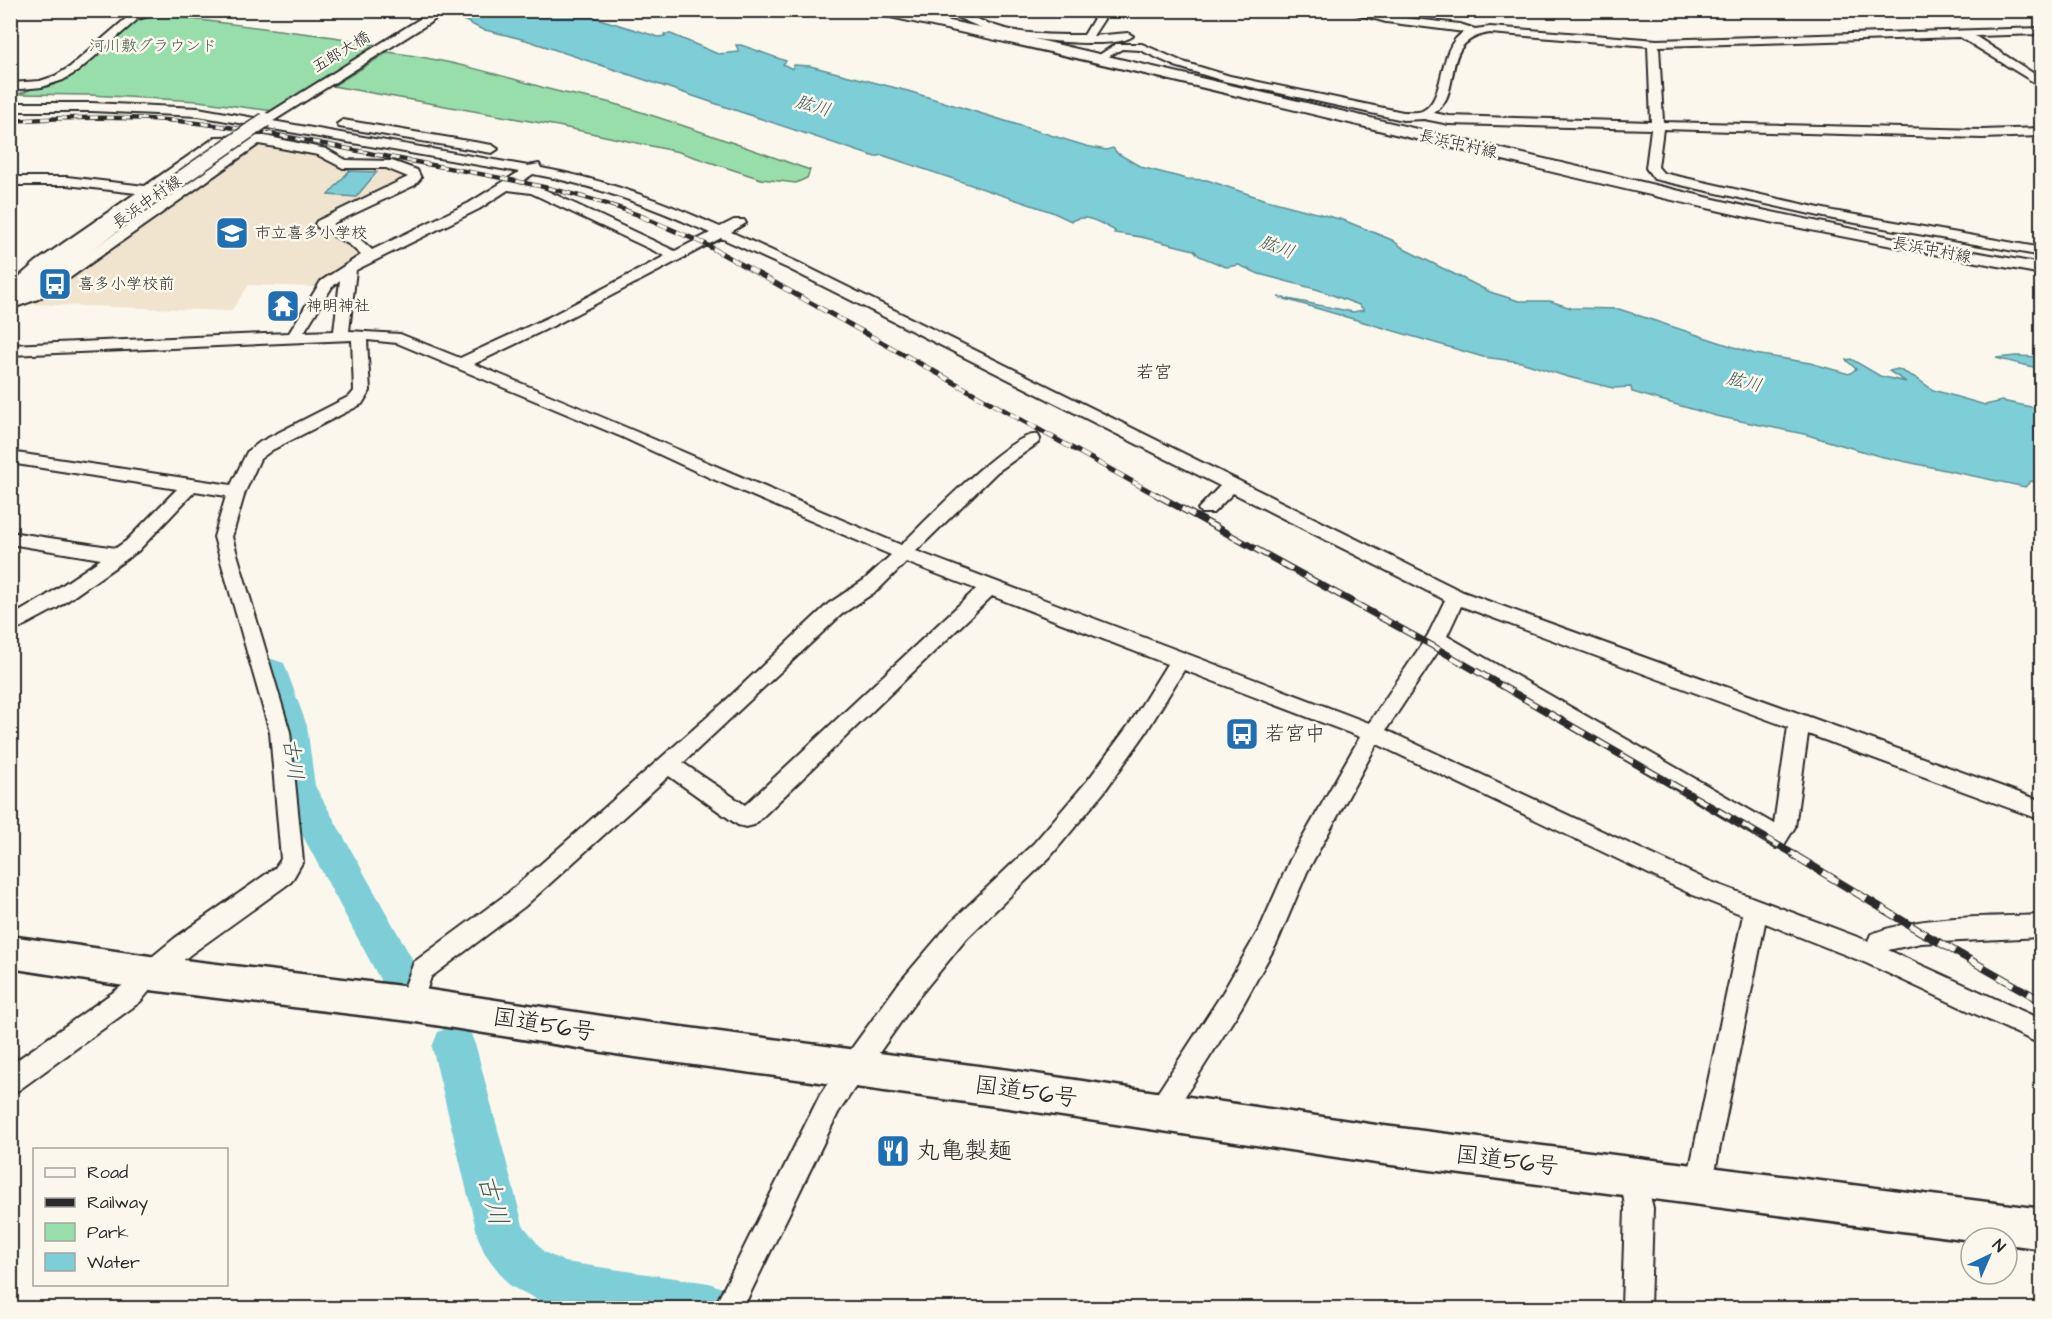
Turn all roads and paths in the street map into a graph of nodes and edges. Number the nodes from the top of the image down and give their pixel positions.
1 (165, 10) edge
2 (444, 10) edge
3 (876, 10) edge
4 (1105, 10) edge
5 (1262, 10) edge
6 (1275, 10) edge
7 (1347, 10) edge
8 (950, 11) edge
9 (2042, 31) edge
10 (1473, 32) junction
11 (997, 33) junction
12 (1962, 33) junction
13 (1087, 38) junction
14 (1653, 42) junction
15 (1099, 58) junction
16 (2042, 84) edge
17 (10, 87) edge
18 (10, 99) edge
19 (10, 107) edge
20 (276, 114) junction
21 (1426, 114) junction
22 (1657, 126) junction
23 (361, 127) junction
24 (2042, 132) edge
25 (256, 140) junction
26 (486, 162) junction
27 (531, 170) junction
28 (10, 181) edge
29 (507, 186) junction
30 (152, 193) junction
31 (740, 223) dead end
32 (723, 232) junction
33 (2042, 252) edge
34 (371, 256) junction
35 (677, 257) junction
36 (46, 268) junction
37 (349, 268) junction
38 (2042, 269) edge
39 (69, 272) junction
40 (10, 293) edge
41 (10, 304) edge
42 (351, 336) junction
43 (294, 337) junction
44 (10, 350) edge
45 (461, 364) junction
46 (1032, 439) dead end
47 (10, 457) edge
48 (191, 485) junction
49 (1231, 485) junction
50 (236, 492) junction
51 (1207, 509) dead end
52 (10, 538) edge
53 (905, 554) junction
54 (119, 555) junction
55 (990, 587) junction
56 (1456, 597) junction
57 (10, 626) edge
58 (1436, 639) junction
59 (1179, 661) junction
60 (1799, 723) junction
61 (1373, 733) junction
62 (668, 764) junction
63 (2042, 811) edge
64 (1756, 909) junction
65 (2042, 926) edge
66 (10, 952) edge
67 (1874, 955) junction
68 (150, 973) junction
69 (410, 1004) junction
70 (2042, 1033) edge
71 (852, 1068) junction
72 (10, 1081) edge
73 (1160, 1112) junction
74 (1634, 1177) junction
75 (1699, 1186) junction
76 (2042, 1229) edge
77 (728, 1308) edge
78 (1636, 1308) edge

1 - 17 street
2 - 20 main road, 五郎大橋
3 - 11 main road, 長浜中村線
4 - 13 street
5 - 6 street
7 - 10 street
8 - 11 street
9 - 12 street
10 - 14 street
10 - 21 street
11 - 13 street
11 - 15 main road, 長浜中村線
12 - 14 street
12 - 16 street
13 - 21 street
14 - 22 street
15 - 21 street
15 - 38 main road, 長浜中村線
18 - 20 street
19 - 26 street
20 - 23 street
20 - 30 main road, 長浜中村線, bridge
21 - 22 street
22 - 24 street
22 - 33 street
23 - 26 street
23 - 27 street
25 - 30 street
25 - 34 street
25 - 39 street
26 - 27 street
27 - 29 street
27 - 32 street
28 - 30 street
29 - 34 street
29 - 35 street
30 - 36 main road, 長浜中村線
31 - 32 street
32 - 35 street
32 - 49 street
34 - 37 street
35 - 45 street
36 - 39 street
36 - 40 street
36 - 41 main road, 長浜中村線
37 - 42 street
37 - 43 street
39 - 41 street
42 - 43 street
42 - 45 street
42 - 50 street
43 - 44 street
45 - 53 street
46 - 53 street
47 - 48 street
48 - 50 street
48 - 54 street
49 - 51 street
49 - 56 street
50 - 68 street
52 - 54 street
53 - 55 street
53 - 62 street
54 - 57 street
55 - 59 street
55 - 62 street
56 - 58 street
56 - 60 street
58 - 60 street
58 - 61 street
59 - 61 street
59 - 71 street
60 - 63 street
61 - 64 street
61 - 73 street
62 - 69 street
64 - 67 street
64 - 75 street
65 - 67 street
66 - 68 highway, 国道56号
67 - 70 street
68 - 69 highway, 国道56号
68 - 72 street
69 - 71 highway, 国道56号
71 - 73 highway, 国道56号
71 - 77 street
73 - 74 highway, 国道56号
74 - 75 highway, 国道56号
74 - 78 street
75 - 76 highway, 国道56号

